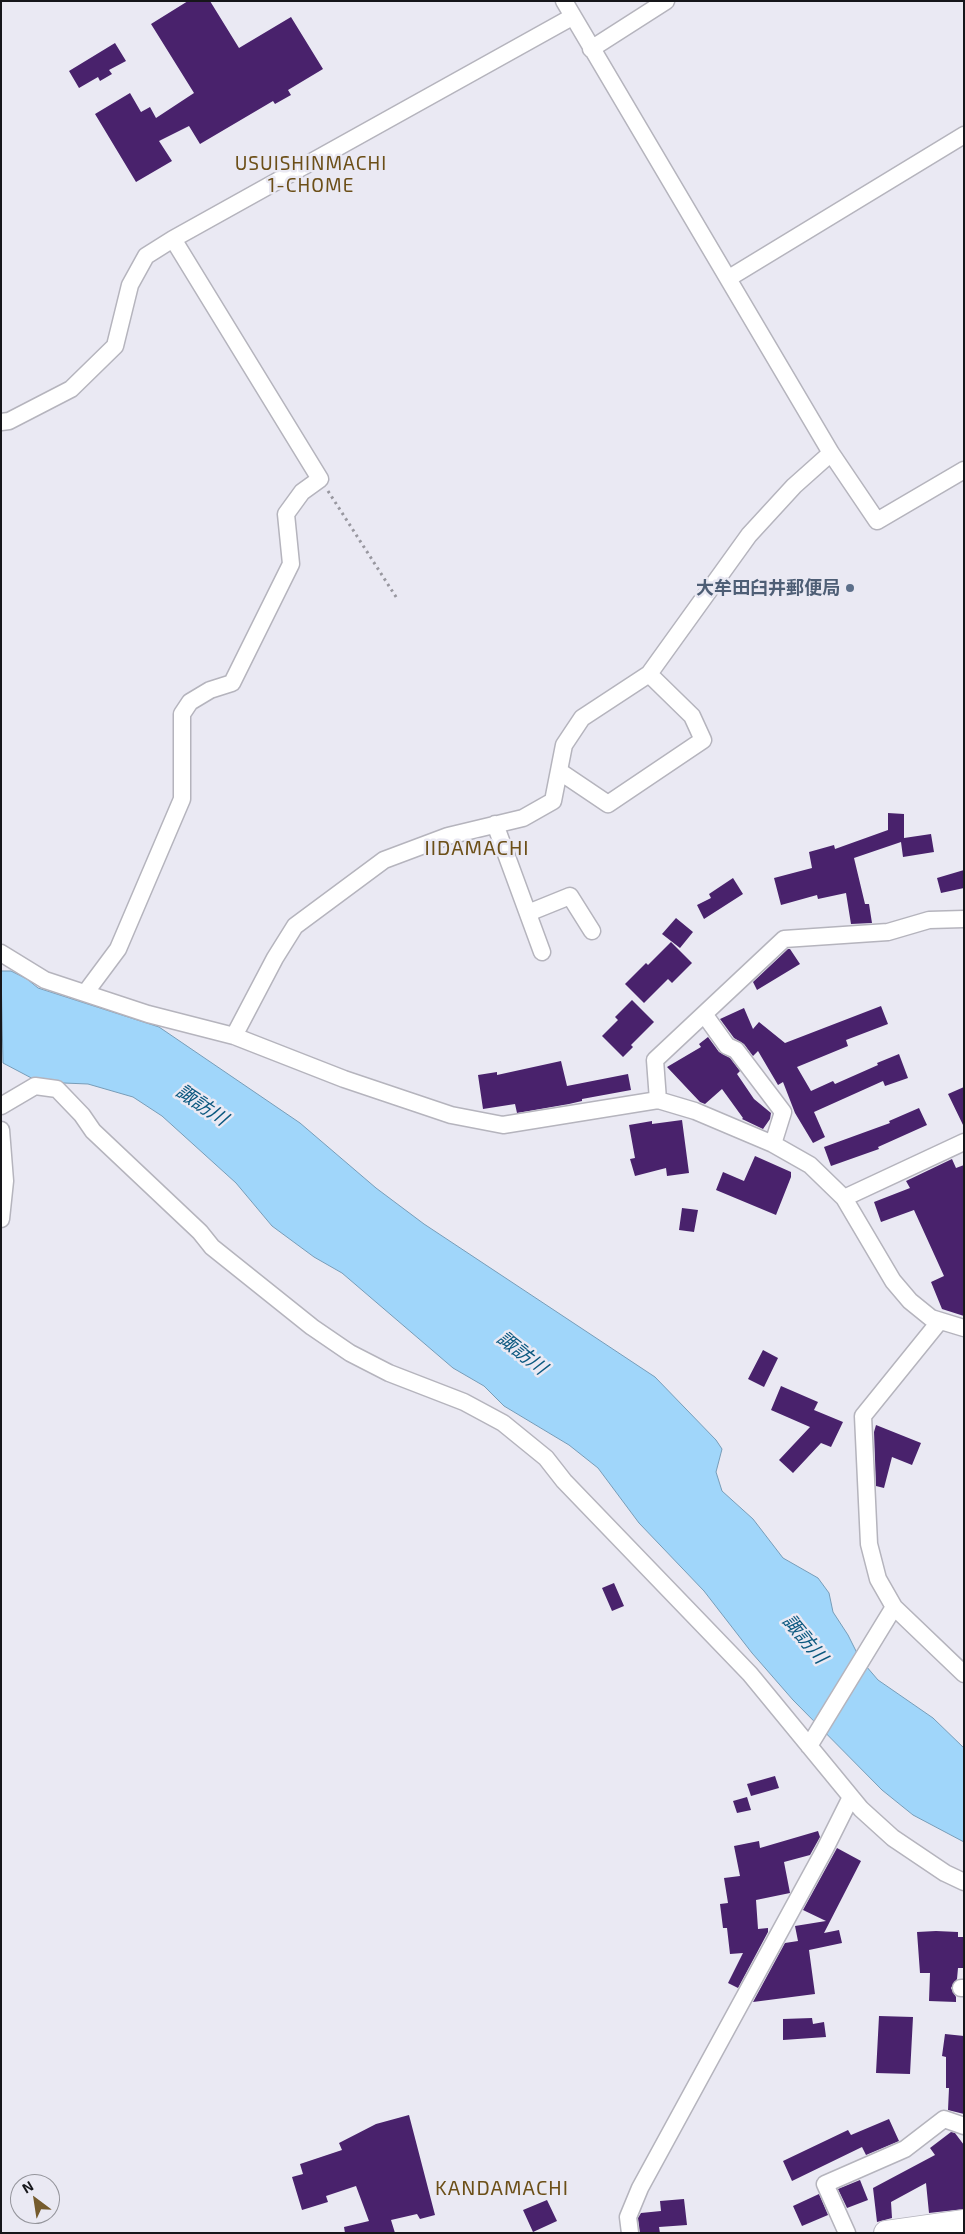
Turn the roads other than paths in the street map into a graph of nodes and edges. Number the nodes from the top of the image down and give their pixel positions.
1 (564, 1) edge
2 (666, 1) edge
3 (572, 17) junction
4 (591, 49) junction
5 (964, 135) edge
6 (173, 239) junction
7 (729, 278) junction
8 (1, 422) edge
9 (831, 452) junction
10 (964, 470) edge
11 (649, 674) junction
12 (559, 771) junction
13 (495, 824) junction
14 (528, 913) junction
15 (964, 920) edge
16 (592, 931) dead end
17 (542, 952) dead end
18 (1, 953) edge
19 (86, 992) junction
20 (704, 1014) junction
21 (234, 1036) junction
22 (658, 1100) junction
23 (1, 1106) edge
24 (1, 1130) edge
25 (964, 1142) edge
26 (773, 1144) junction
27 (844, 1198) junction
28 (1, 1219) edge
29 (939, 1322) junction
30 (964, 1328) edge
31 (890, 1614) junction
32 (964, 1674) edge
33 (809, 1746) junction
34 (851, 1797) junction
35 (964, 1882) edge
36 (964, 2126) edge
37 (964, 2222) edge
38 (630, 2233) edge
39 (847, 2233) edge
40 (886, 2233) edge

1 - 3 street
2 - 4 street
3 - 4 street
3 - 6 street
4 - 7 street
5 - 7 street
6 - 8 street
6 - 19 street
7 - 9 street
9 - 10 street
9 - 11 street
11 - 12 street
11 - 12 street
12 - 13 street
13 - 14 street
13 - 21 street
14 - 16 street
14 - 17 street
15 - 20 street
18 - 19 street
19 - 21 street
20 - 22 street
20 - 26 street
21 - 22 street
22 - 26 street
23 - 33 street
24 - 28 street
25 - 27 street
26 - 27 street
27 - 29 street
29 - 30 street
29 - 31 street
31 - 32 street
31 - 33 street
33 - 34 street
34 - 35 street
34 - 38 street
36 - 39 street
37 - 40 main road

